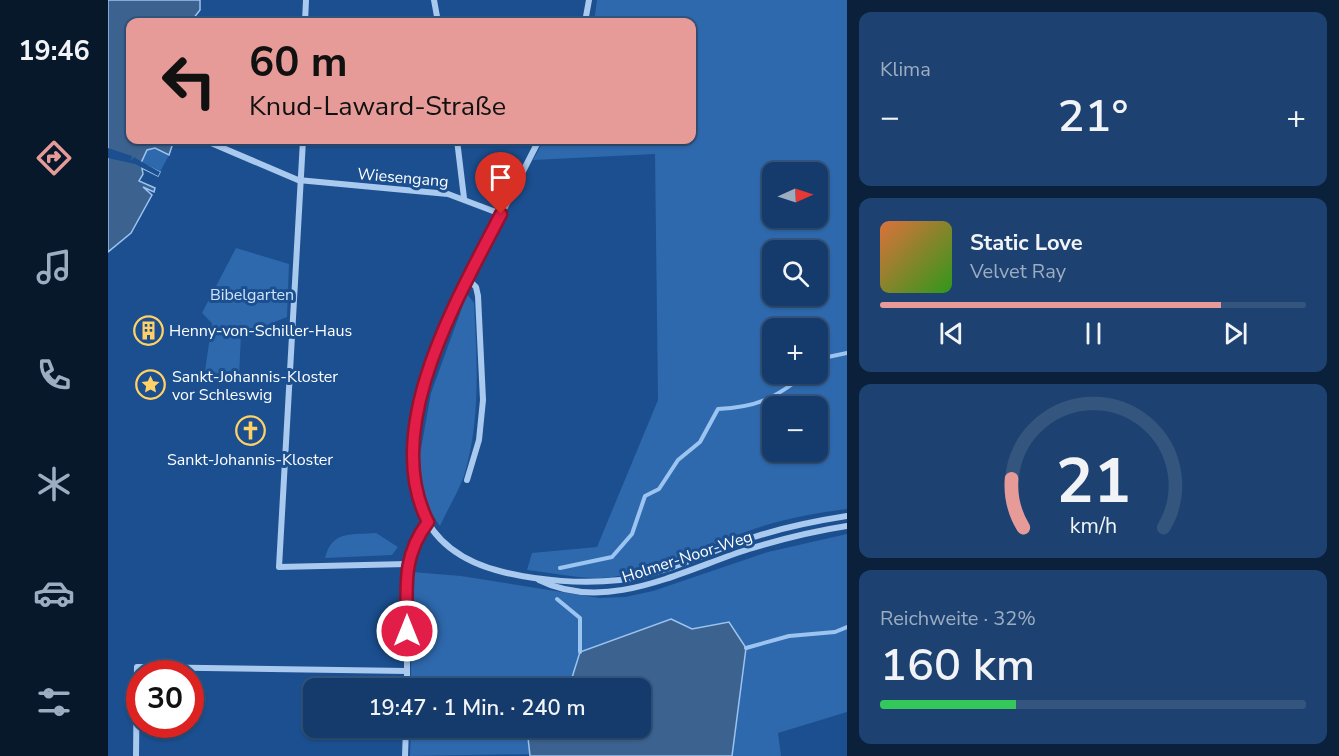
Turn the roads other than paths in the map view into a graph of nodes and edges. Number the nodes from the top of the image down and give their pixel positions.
1 (306, 0) edge
2 (434, 0) edge
3 (589, 0) edge
4 (305, 18) edge
5 (437, 18) edge
6 (586, 18) edge
7 (213, 144) edge
8 (302, 144) edge
9 (457, 144) edge
10 (536, 144) edge
11 (298, 180) junction
12 (464, 198) junction
13 (501, 214) junction
14 (468, 279) junction
15 (467, 480) dead end
16 (847, 516) edge
17 (428, 522) junction
18 (847, 526) edge
19 (407, 564) junction
20 (536, 578) junction
21 (407, 671) junction
22 (407, 678) edge
23 (406, 738) edge
24 (136, 756) edge
25 (405, 756) edge

1 - 4 street
2 - 5 street
3 - 6 street
7 - 11 street, Wiesengang
8 - 11 street
9 - 12 street
10 - 13 street
11 - 12 street, Wiesengang
11 - 19 street
12 - 13 street, Wiesengang
13 - 14 street
14 - 15 street
14 - 17 street
16 - 20 street, Holmer-Noor-Weg
17 - 19 street
17 - 20 street, Holmer-Noor-Weg
18 - 20 street, Holmer-Noor-Weg
19 - 21 street
21 - 22 street
21 - 24 street
23 - 25 street

